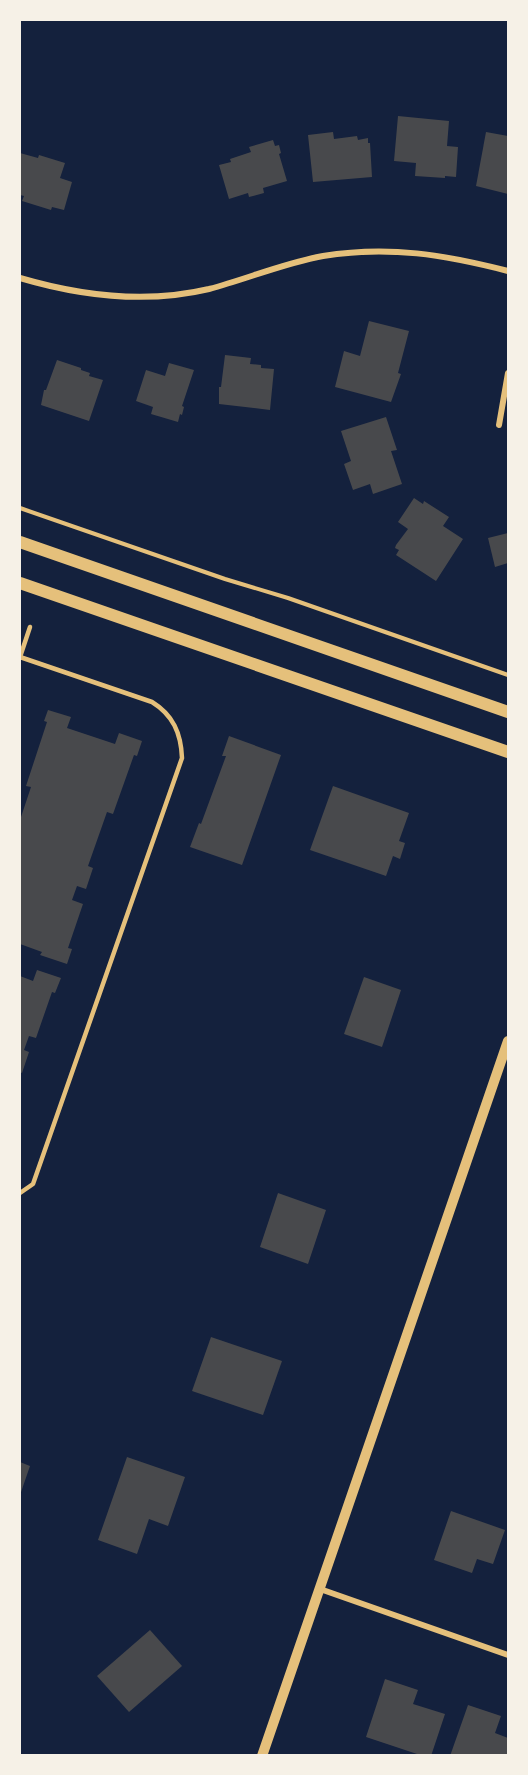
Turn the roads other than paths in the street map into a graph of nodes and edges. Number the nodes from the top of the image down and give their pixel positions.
1 (508, 272) edge
2 (20, 278) edge
3 (508, 373) edge
4 (499, 425) dead end
5 (20, 543) edge
6 (20, 583) edge
7 (30, 627) dead end
8 (20, 657) edge
9 (508, 712) edge
10 (508, 752) edge
11 (508, 1041) edge
12 (20, 1193) edge
13 (320, 1589) junction
14 (508, 1655) edge
15 (262, 1755) edge

1 - 2 street
3 - 4 street
5 - 9 main road
6 - 10 main road
7 - 8 lane
8 - 12 lane
11 - 13 street
13 - 14 street
13 - 15 street

